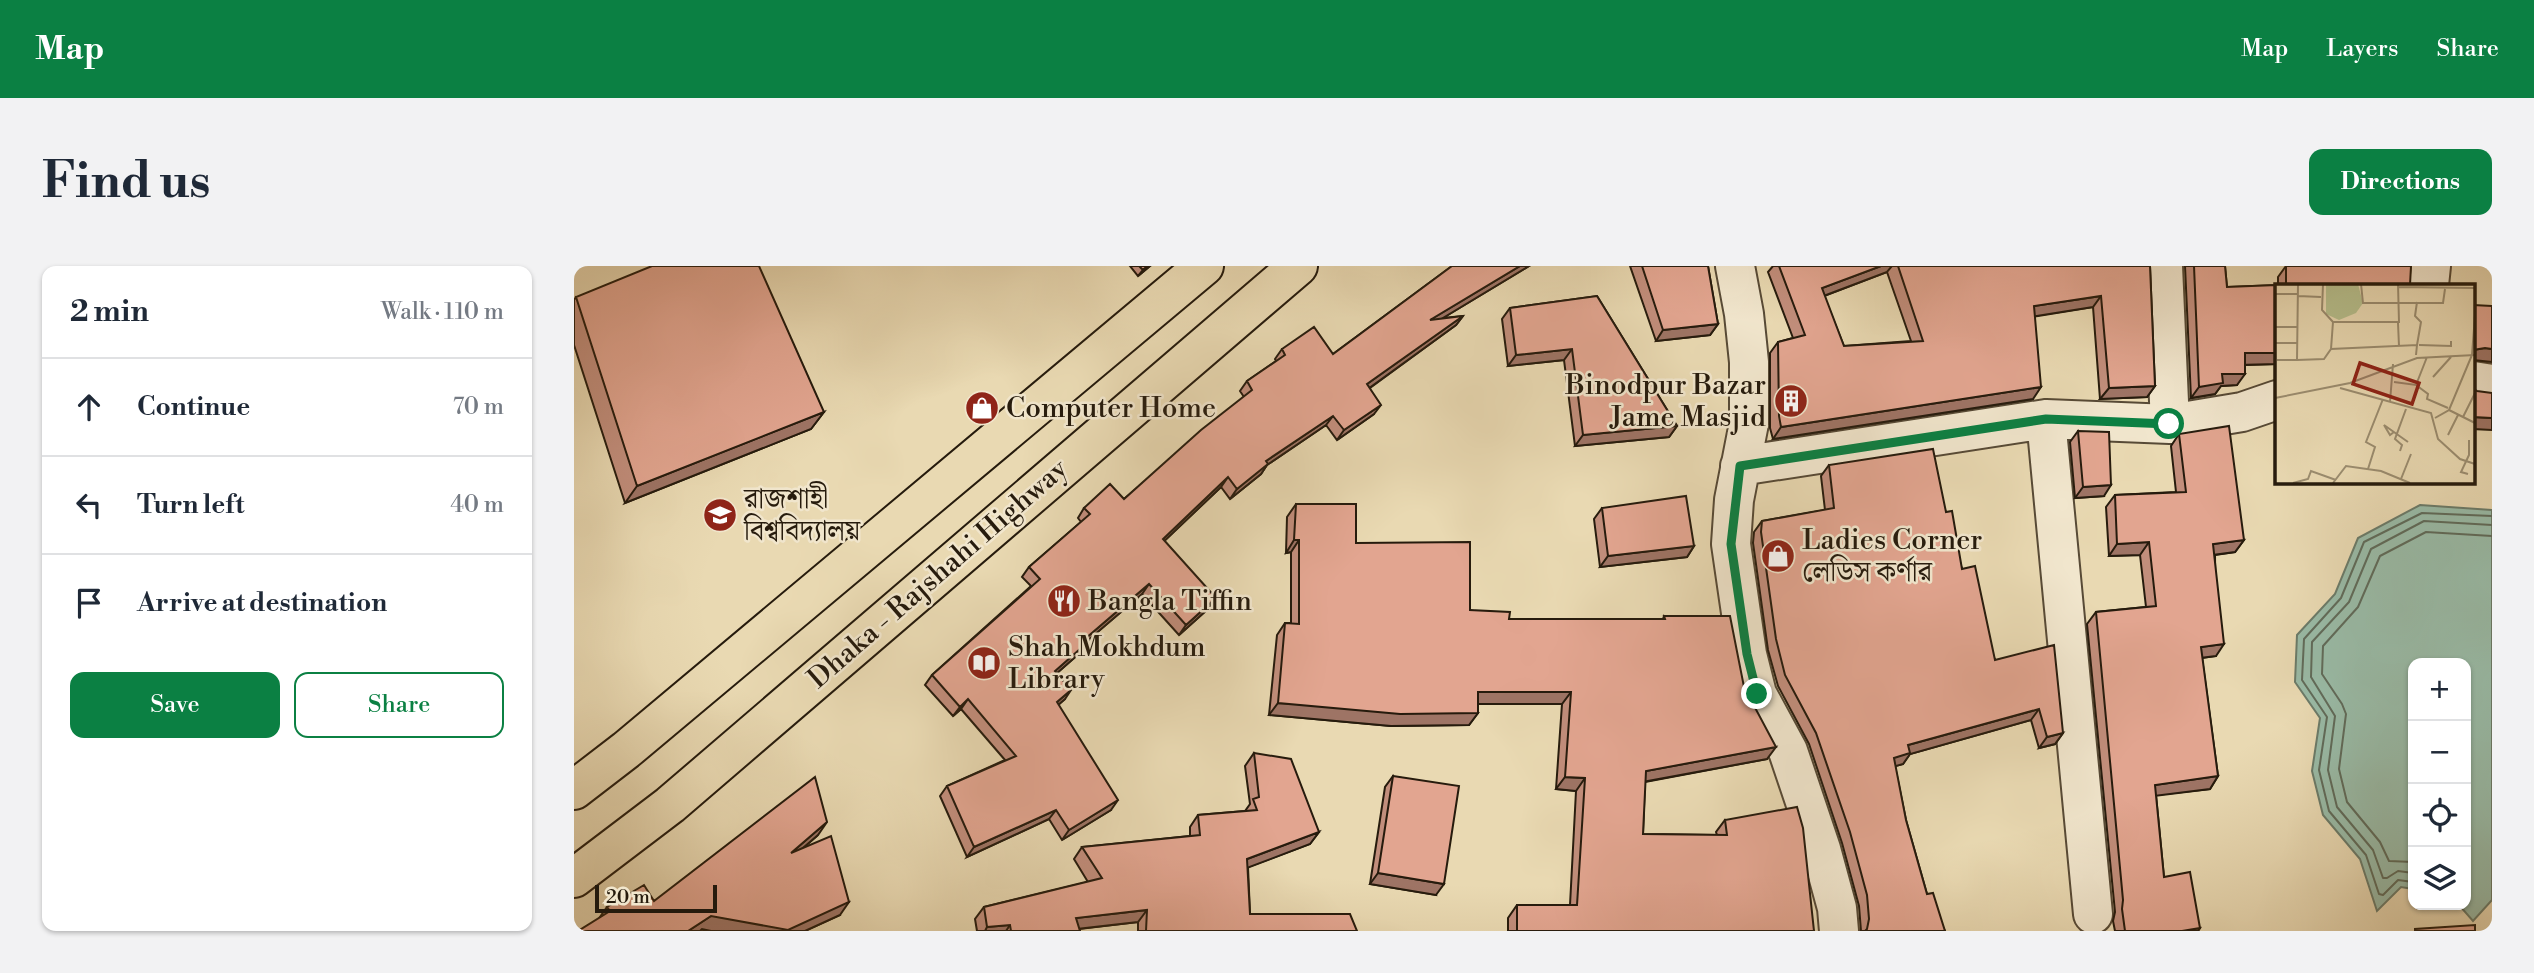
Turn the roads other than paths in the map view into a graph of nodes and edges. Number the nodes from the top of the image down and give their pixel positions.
1 (1204, 266) edge
2 (1298, 266) edge
3 (1735, 266) edge
4 (2163, 266) edge
5 (2431, 266) edge
6 (2429, 284) edge
7 (2474, 381) edge
8 (2492, 384) edge
9 (2275, 401) edge
10 (2046, 419) junction
11 (2169, 424) junction
12 (1740, 466) junction
13 (574, 790) edge
14 (574, 877) edge
15 (2093, 914) dead end
16 (1839, 931) edge

1 - 13 highway
2 - 14 highway, Dhaka - Rajshahi Highway
3 - 12 street
4 - 11 street
5 - 6 street
7 - 8 street
9 - 11 street
10 - 11 street
10 - 12 street
10 - 15 street
12 - 16 street

